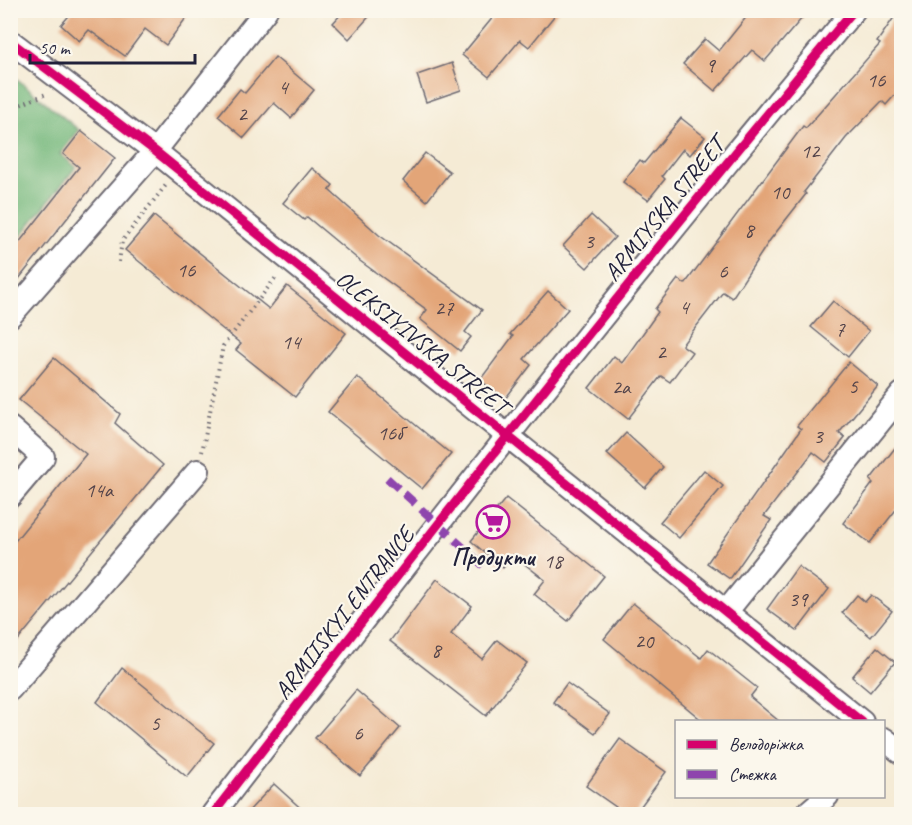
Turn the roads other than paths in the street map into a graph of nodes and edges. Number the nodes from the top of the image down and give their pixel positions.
1 (266, 10) edge
2 (854, 10) edge
3 (10, 41) edge
4 (155, 151) junction
5 (10, 316) edge
6 (902, 394) edge
7 (10, 428) edge
8 (506, 435) junction
9 (198, 471) road end
10 (10, 496) edge
11 (726, 612) junction
12 (10, 689) edge
13 (860, 720) edge
14 (825, 798) edge
15 (213, 814) edge
16 (806, 814) edge

1 - 4 street
2 - 8 street, ARMIYSKA STREET
3 - 4 street, OLEKSIYIVSKA STREET
4 - 5 street
4 - 8 street, OLEKSIYIVSKA STREET
6 - 11 street
7 - 10 street
8 - 11 street, OLEKSIYIVSKA STREET
8 - 15 street, ARMIISKYI ENTRANCE
9 - 12 street
11 - 13 street, OLEKSIYIVSKA STREET
14 - 16 street

